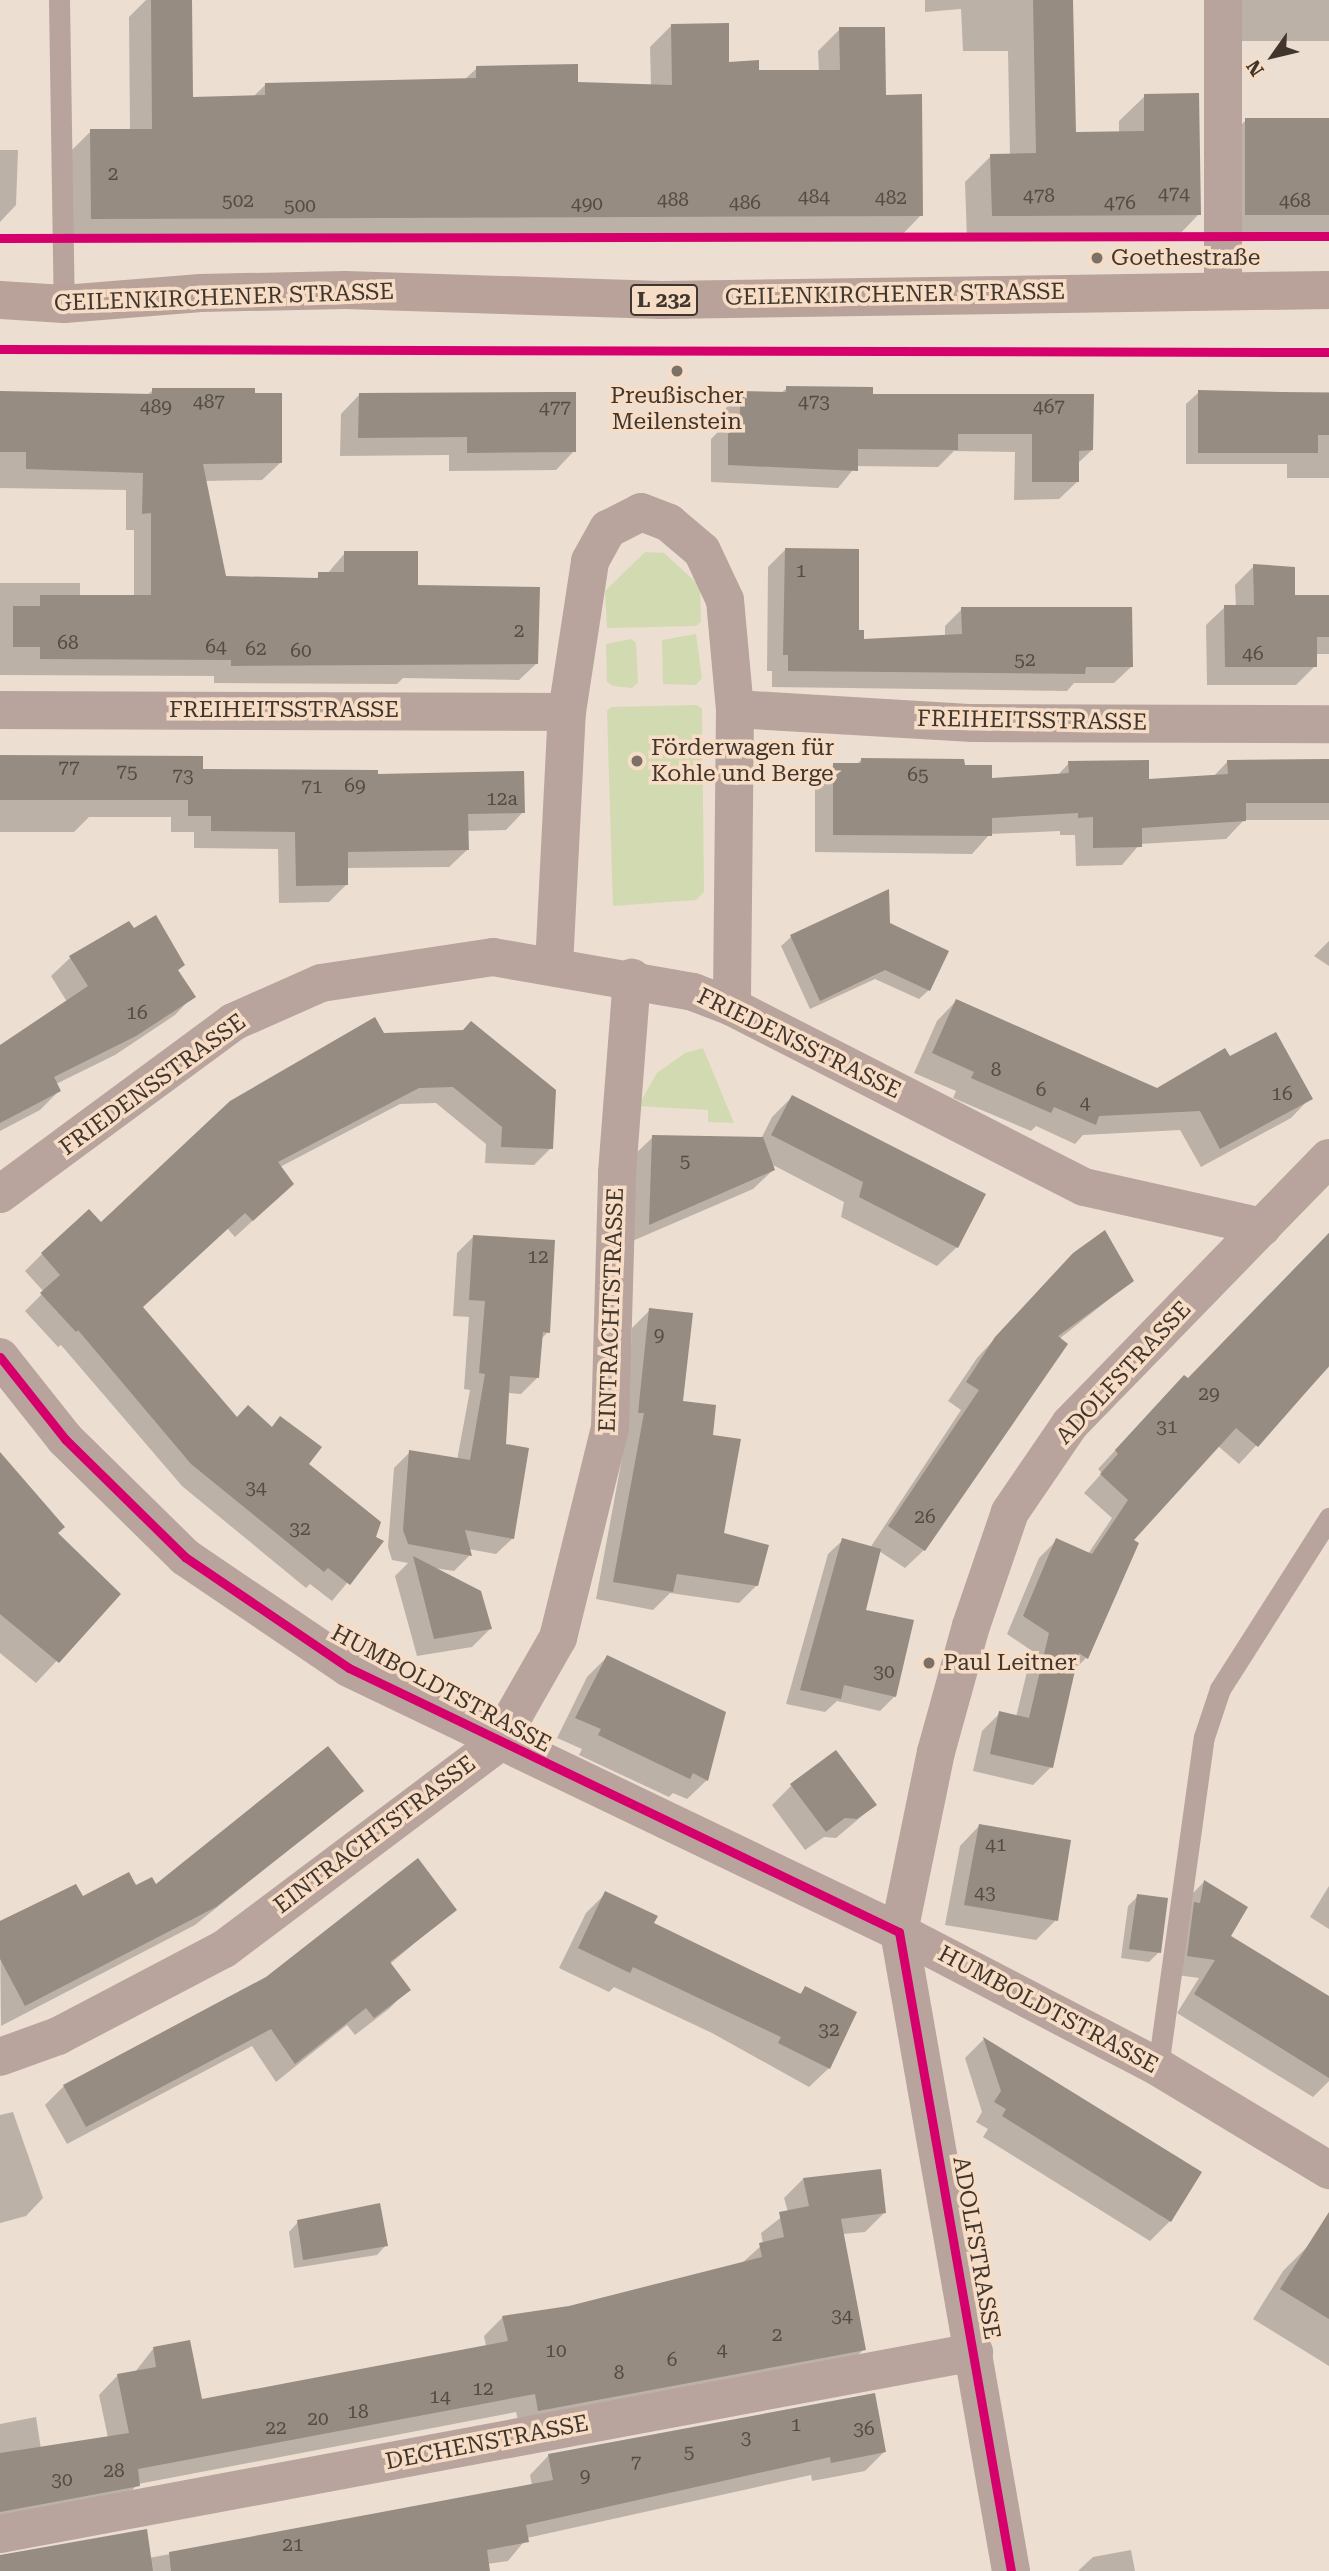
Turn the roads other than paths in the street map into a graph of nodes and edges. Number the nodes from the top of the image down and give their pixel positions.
1 (59, 0) edge
2 (1223, 0) edge
3 (1329, 290) edge
4 (1223, 292) junction
5 (0, 300) edge
6 (64, 304) junction
7 (735, 709) junction
8 (0, 710) edge
9 (567, 712) junction
10 (1329, 724) edge
11 (554, 966) junction
12 (632, 978) junction
13 (732, 1007) junction
14 (1329, 1158) edge
15 (0, 1194) edge
16 (1263, 1227) junction
17 (0, 1357) edge
18 (1329, 1518) edge
19 (498, 1743) junction
20 (899, 1932) junction
21 (0, 2057) edge
22 (1158, 2067) junction
23 (1329, 2170) edge
24 (974, 2352) junction
25 (0, 2534) edge
26 (1011, 2571) edge

1 - 6 lane
2 - 4 street
3 - 4 main road, GEILENKIRCHENER STRASSE / L 232
4 - 6 main road, GEILENKIRCHENER STRASSE / L 232
5 - 6 main road, GEILENKIRCHENER STRASSE / L 232
7 - 9 street
7 - 10 street, FREIHEITSSTRASSE
7 - 13 street
8 - 9 street, FREIHEITSSTRASSE
9 - 11 street
11 - 12 street, FRIEDENSSTRASSE
11 - 15 street, FRIEDENSSTRASSE
12 - 13 street, FRIEDENSSTRASSE
12 - 19 street, EINTRACHTSTRASSE
13 - 16 street, FRIEDENSSTRASSE
14 - 16 street, ADOLFSTRASSE
16 - 20 street, ADOLFSTRASSE
17 - 19 street, HUMBOLDTSTRASSE
18 - 22 lane
19 - 20 street, HUMBOLDTSTRASSE
19 - 21 street, EINTRACHTSTRASSE
20 - 22 street, HUMBOLDTSTRASSE
20 - 24 street, ADOLFSTRASSE
22 - 23 street, HUMBOLDTSTRASSE
24 - 25 street, DECHENSTRASSE
24 - 26 street, ADOLFSTRASSE

